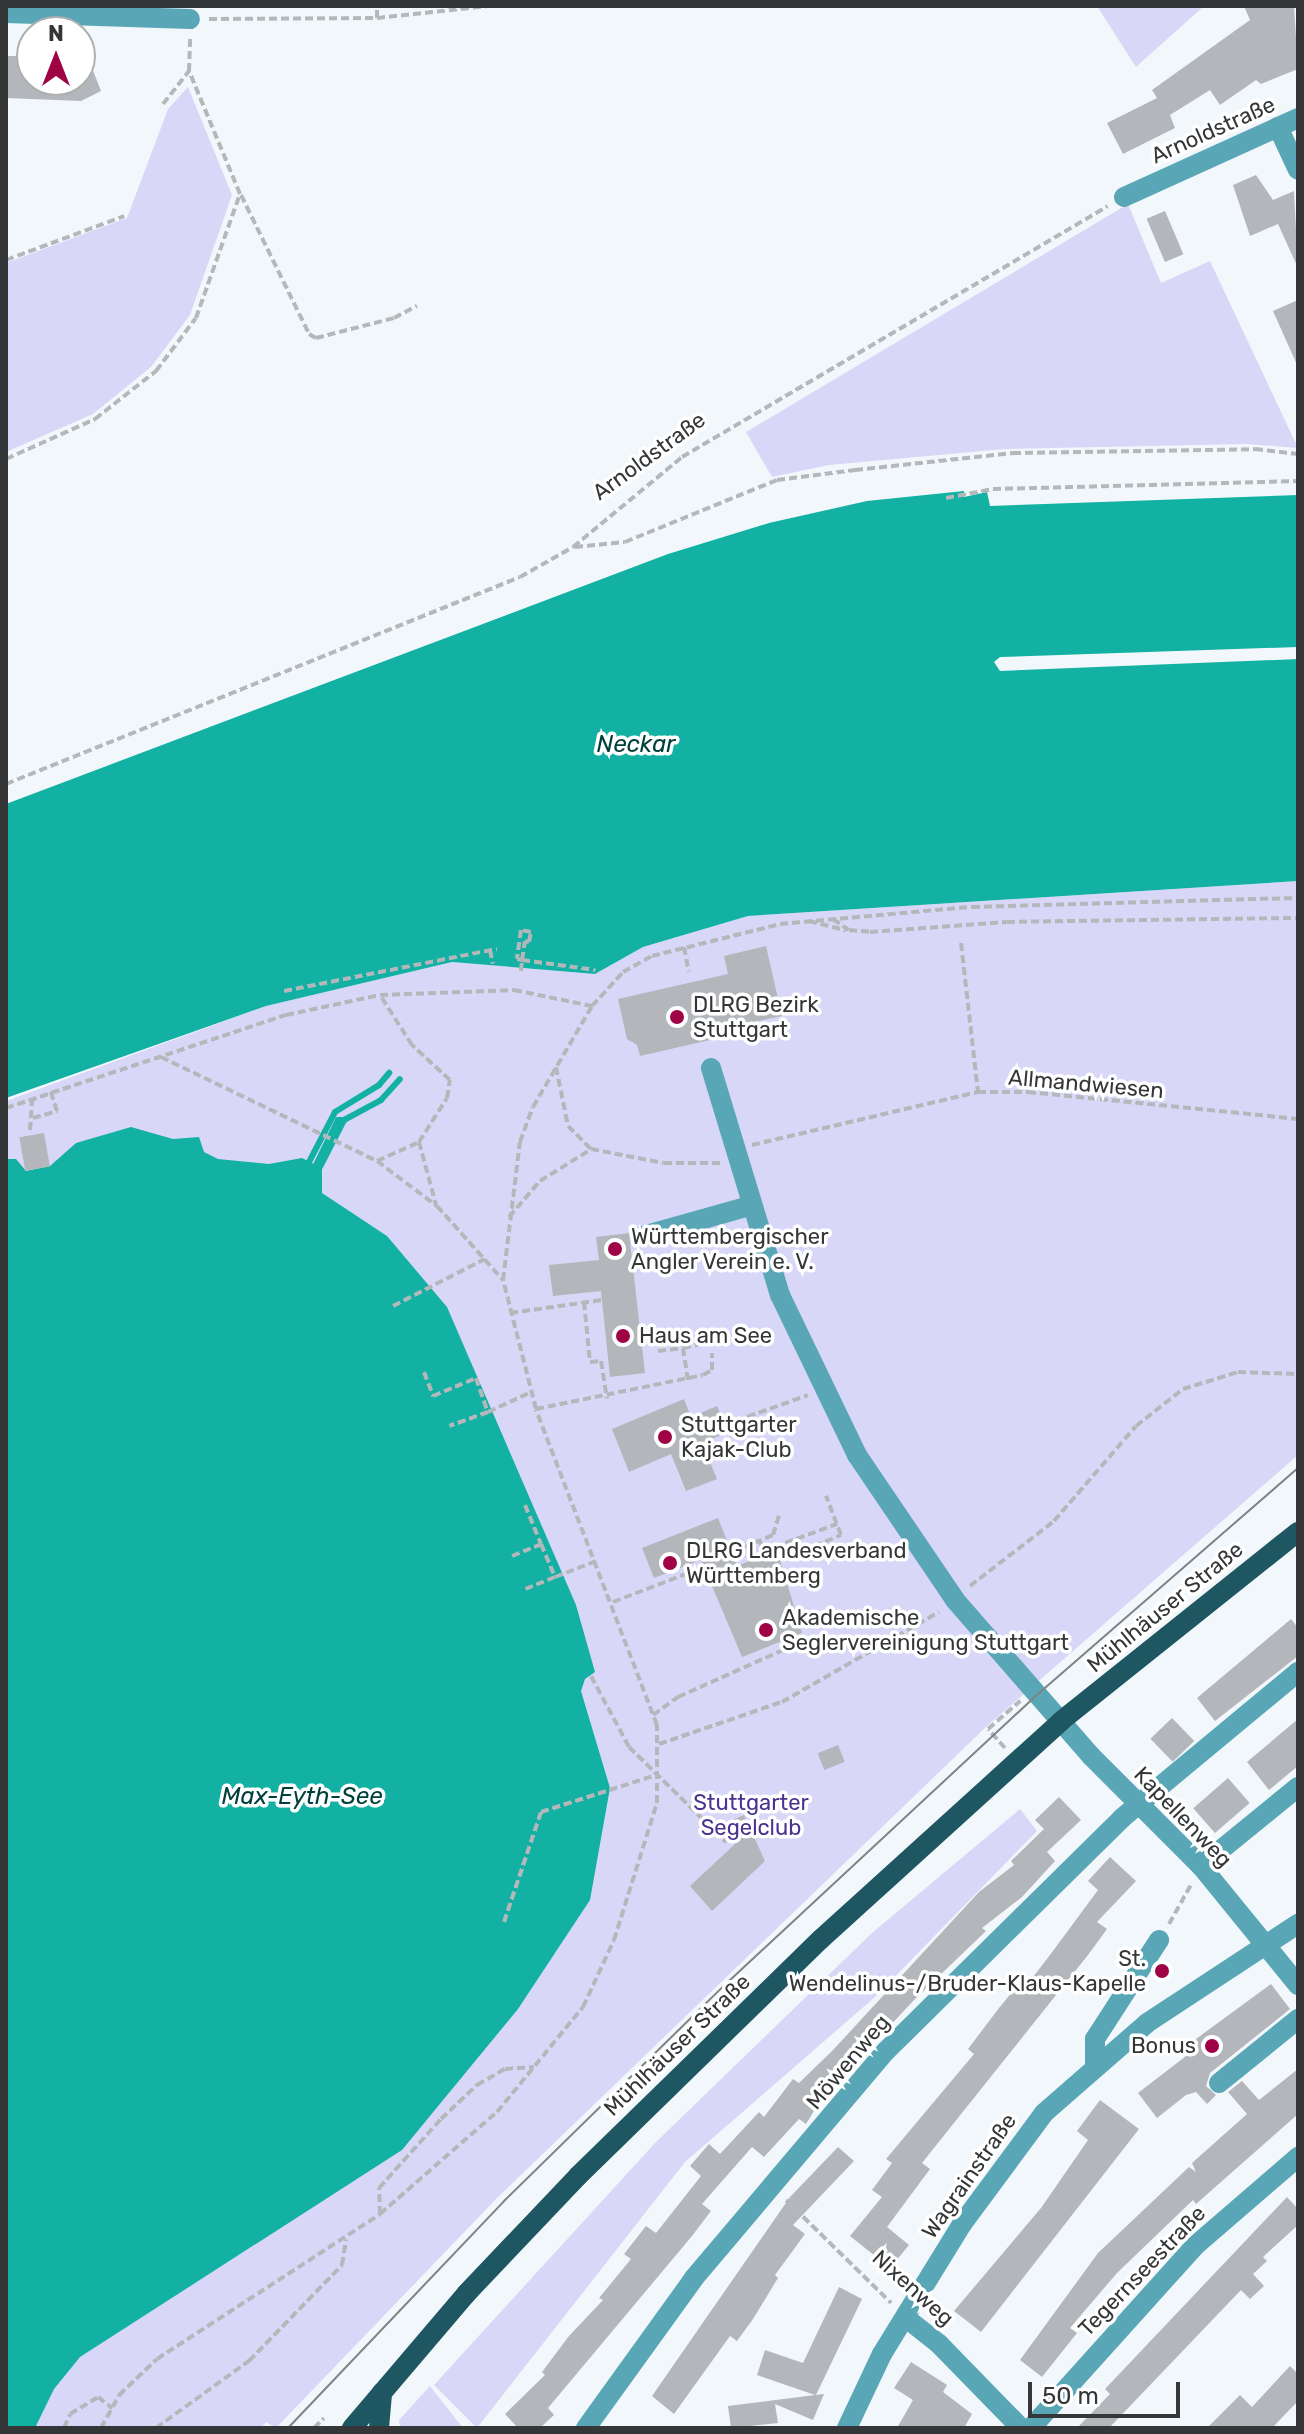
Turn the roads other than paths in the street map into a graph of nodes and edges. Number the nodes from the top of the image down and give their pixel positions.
1 (136, 12) edge
2 (6, 13) edge
3 (190, 19) road end
4 (1298, 118) edge
5 (1278, 127) junction
6 (1298, 170) edge
7 (1124, 197) road end
8 (711, 1068) dead end
9 (750, 1206) junction
10 (643, 1236) dead end
11 (1298, 1532) edge
12 (1298, 1672) edge
13 (1061, 1721) junction
14 (1298, 1787) edge
15 (1137, 1805) junction
16 (1201, 1866) junction
17 (1298, 1924) edge
18 (1159, 1940) road end
19 (1265, 1944) junction
20 (1298, 1985) edge
21 (1298, 2019) edge
22 (1095, 2064) junction
23 (1219, 2083) dead end
24 (1298, 2157) edge
25 (906, 2318) junction
26 (382, 2392) junction
27 (352, 2428) edge
28 (379, 2428) edge
29 (586, 2428) edge
30 (847, 2428) edge
31 (1021, 2428) edge
32 (1031, 2428) edge

1 - 2 street
1 - 3 street
4 - 5 street, Arnoldstraße
5 - 6 street
5 - 7 street, Arnoldstraße
8 - 9 street
9 - 10 street
9 - 13 street
11 - 13 main road, Mühlhäuser Straße
12 - 15 street, Möwenweg
13 - 15 street, Kapellenweg
13 - 26 main road, Mühlhäuser Straße
14 - 16 street
15 - 16 street, Kapellenweg
15 - 29 street, Möwenweg
16 - 19 street, Kapellenweg
17 - 19 street, Wagrainstraße
18 - 22 street
19 - 20 street, Kapellenweg
19 - 22 street, Wagrainstraße
21 - 23 street
22 - 25 street, Wagrainstraße
24 - 32 street, Tegernseestraße
25 - 30 street, Wagrainstraße
25 - 31 street, Nixenweg
26 - 27 main road, Mühlhäuser Straße
26 - 28 main road

